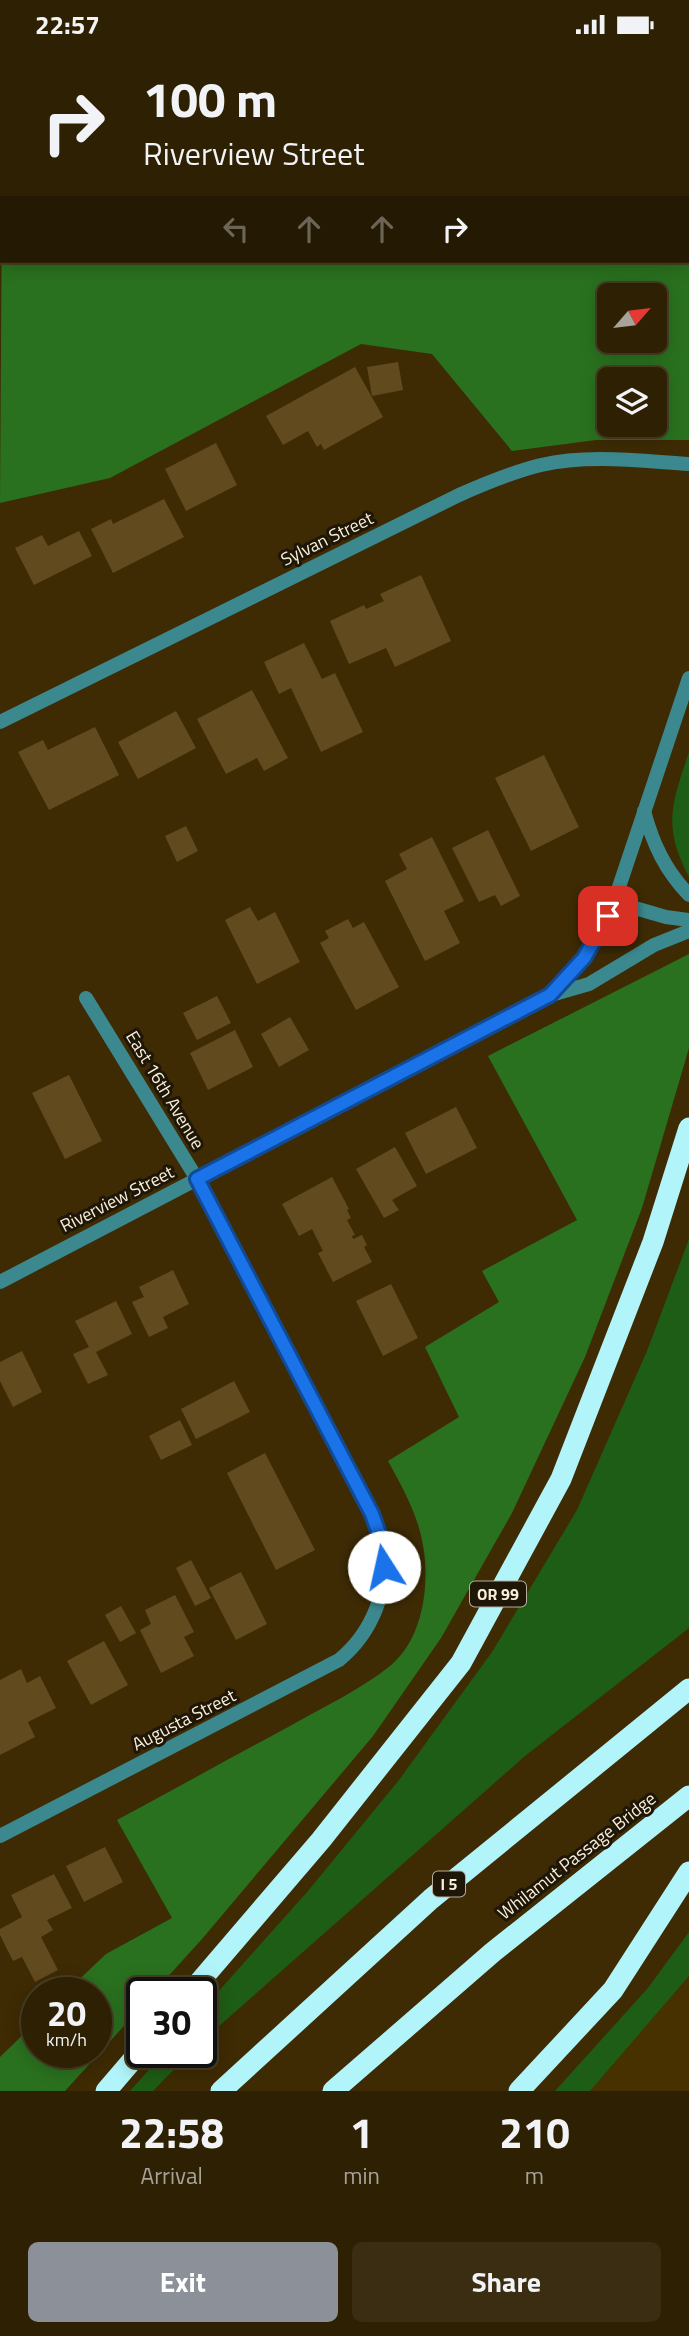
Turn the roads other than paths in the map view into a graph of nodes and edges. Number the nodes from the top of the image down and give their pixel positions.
1 (689, 464) edge
2 (689, 678) edge
3 (0, 722) edge
4 (644, 810) junction
5 (689, 895) edge
6 (614, 902) junction
7 (689, 920) edge
8 (689, 931) edge
9 (550, 995) junction
10 (86, 998) dead end
11 (689, 1128) edge
12 (197, 1179) junction
13 (0, 1282) edge
14 (372, 1620) joint
15 (688, 1690) edge
16 (689, 1797) edge
17 (0, 1836) edge
18 (689, 1872) edge
19 (204, 1977) edge
20 (126, 2068) edge
21 (106, 2091) edge
22 (221, 2091) edge
23 (333, 2091) edge
24 (519, 2091) edge

1 - 3 street, Sylvan Street
2 - 4 street, Riverview Street
4 - 5 street
4 - 6 street, Riverview Street
6 - 7 street
6 - 9 street, Riverview Street
8 - 9 street, Riverview Street
9 - 12 street, Riverview Street
10 - 12 street, East 16th Avenue
11 - 19 highway, OR 99
12 - 13 street, Riverview Street
12 - 14 street, East 16th Avenue
14 - 17 street, Augusta Street
15 - 22 highway, I 5
16 - 23 highway, Whilamut Passage Bridge
18 - 24 highway
20 - 21 highway

